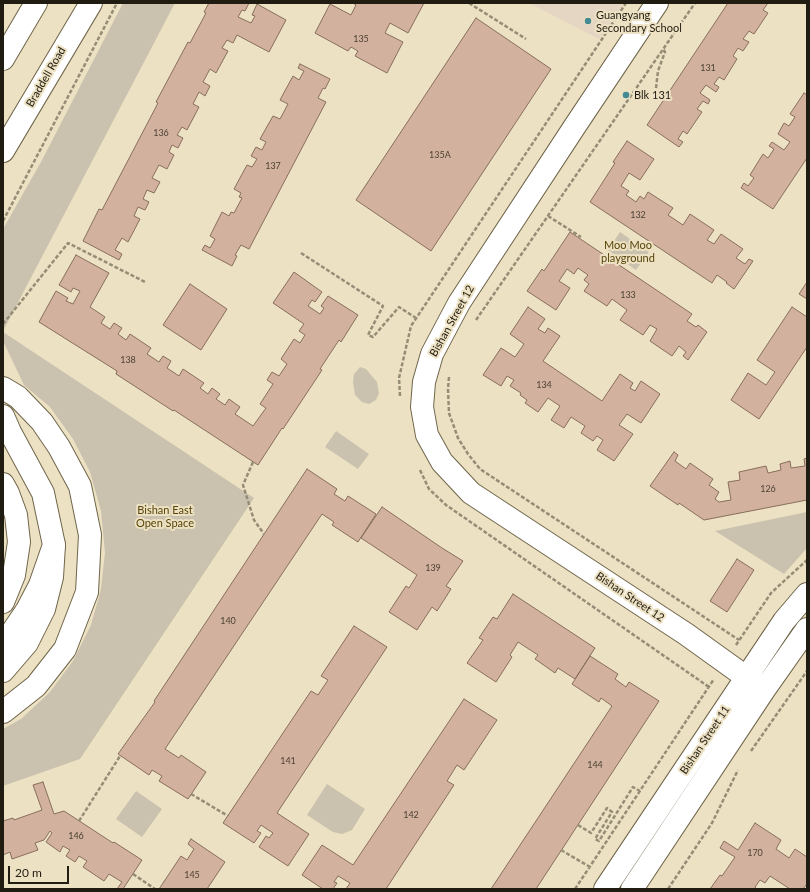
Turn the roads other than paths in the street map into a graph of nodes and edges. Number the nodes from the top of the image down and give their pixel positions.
1 (36, 3) edge
2 (91, 3) edge
3 (657, 3) edge
4 (3, 59) edge
5 (3, 151) edge
6 (3, 388) edge
7 (3, 416) edge
8 (3, 484) edge
9 (54, 545) junction
10 (807, 594) edge
11 (3, 602) edge
12 (807, 629) edge
13 (3, 643) edge
14 (3, 671) edge
15 (756, 683) junction
16 (3, 712) edge
17 (605, 889) edge
18 (632, 889) edge

1 - 4 main road
2 - 5 main road, Braddell Road
3 - 15 main road, Bishan Street 12
6 - 16 main road
7 - 9 main road
8 - 11 main road
9 - 13 main road
9 - 14 main road
10 - 15 main road, Bishan Street 11
12 - 15 main road, Bishan Street 11
15 - 17 main road, Bishan Street 11
15 - 18 main road, Bishan Street 11

